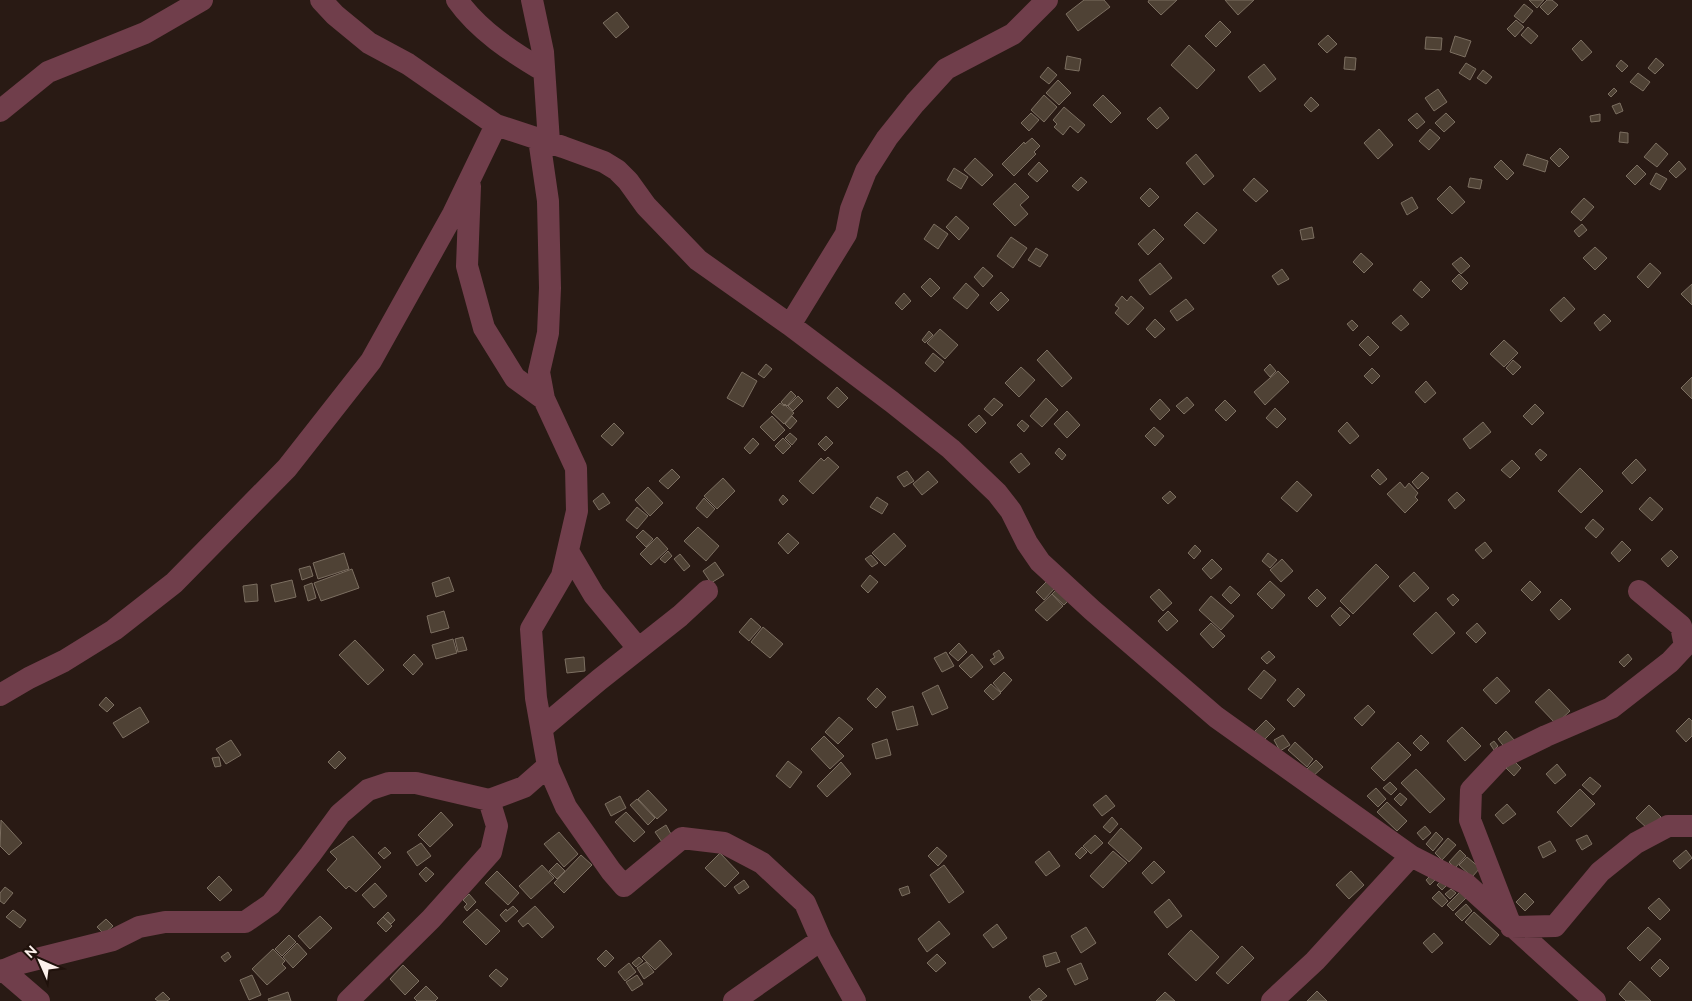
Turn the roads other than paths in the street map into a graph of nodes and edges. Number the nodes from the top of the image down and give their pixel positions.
1 (202, 0) edge
2 (321, 0) edge
3 (457, 0) edge
4 (532, 0) edge
5 (1047, 0) edge
6 (544, 71) junction
7 (0, 110) edge
8 (496, 125) junction
9 (544, 140) junction
10 (470, 178) junction
11 (790, 325) junction
12 (544, 399) junction
13 (568, 551) junction
14 (706, 591) dead end
15 (1639, 592) dead end
16 (638, 648) junction
17 (0, 695) edge
18 (542, 728) junction
19 (548, 766) junction
20 (490, 800) junction
21 (1692, 826) edge
22 (1411, 856) junction
23 (1512, 927) junction
24 (821, 940) junction
25 (1, 971) edge
26 (39, 1001) edge
27 (348, 1001) edge
28 (734, 1001) edge
29 (855, 1001) edge
30 (1272, 1001) edge
31 (1595, 1001) edge

1 - 7 street
2 - 8 street
3 - 6 street
4 - 6 street
5 - 11 street
6 - 9 street
8 - 9 street
8 - 10 street
9 - 11 street
9 - 12 street
10 - 12 street
10 - 17 street
11 - 22 street
12 - 13 street
13 - 16 street
13 - 18 street
14 - 16 street
15 - 23 street
16 - 18 street
18 - 19 street
19 - 20 street
19 - 24 street
20 - 25 street
20 - 27 street
21 - 23 street
22 - 23 street
22 - 30 street
23 - 31 street
24 - 28 street
24 - 29 street
25 - 26 street

